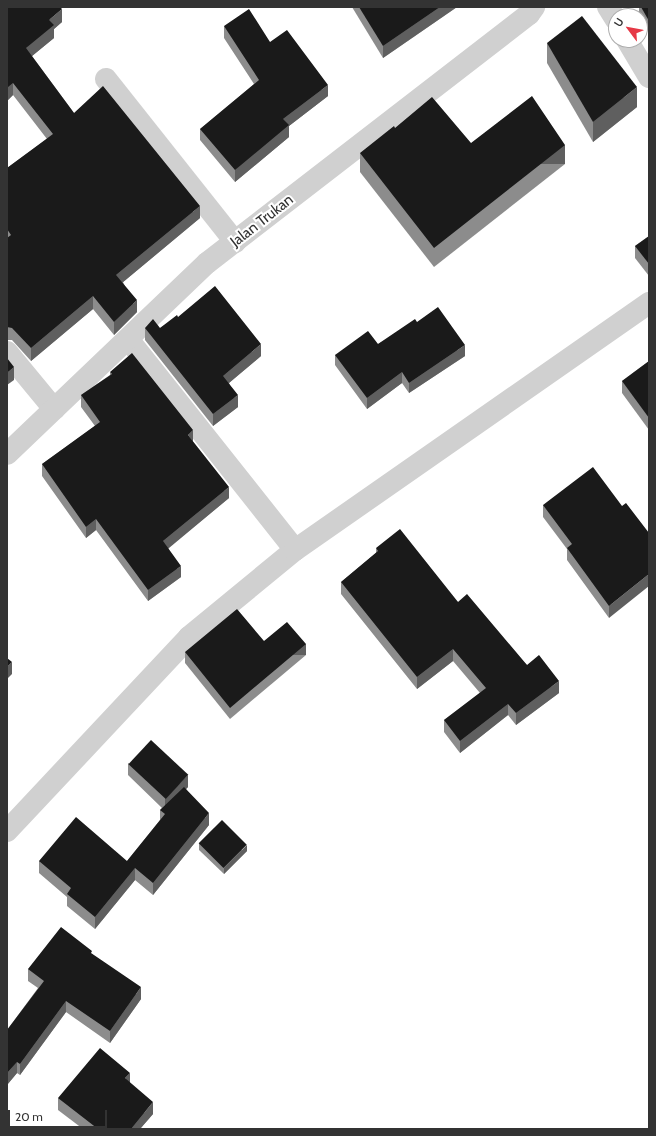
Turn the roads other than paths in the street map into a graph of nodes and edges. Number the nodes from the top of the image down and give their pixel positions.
1 (534, 7) edge
2 (632, 48) edge
3 (649, 77) edge
4 (106, 79) dead end
5 (235, 242) junction
6 (649, 303) edge
7 (128, 339) junction
8 (7, 352) edge
9 (54, 409) junction
10 (7, 454) edge
11 (295, 550) junction
12 (7, 831) edge

1 - 5 street, Jalan Trukan
2 - 3 street
4 - 5 street
5 - 7 street, Jalan Trukan
6 - 11 street
7 - 9 street, Jalan Trukan
7 - 11 street
8 - 9 street
9 - 10 street, Jalan Trukan
11 - 12 street

